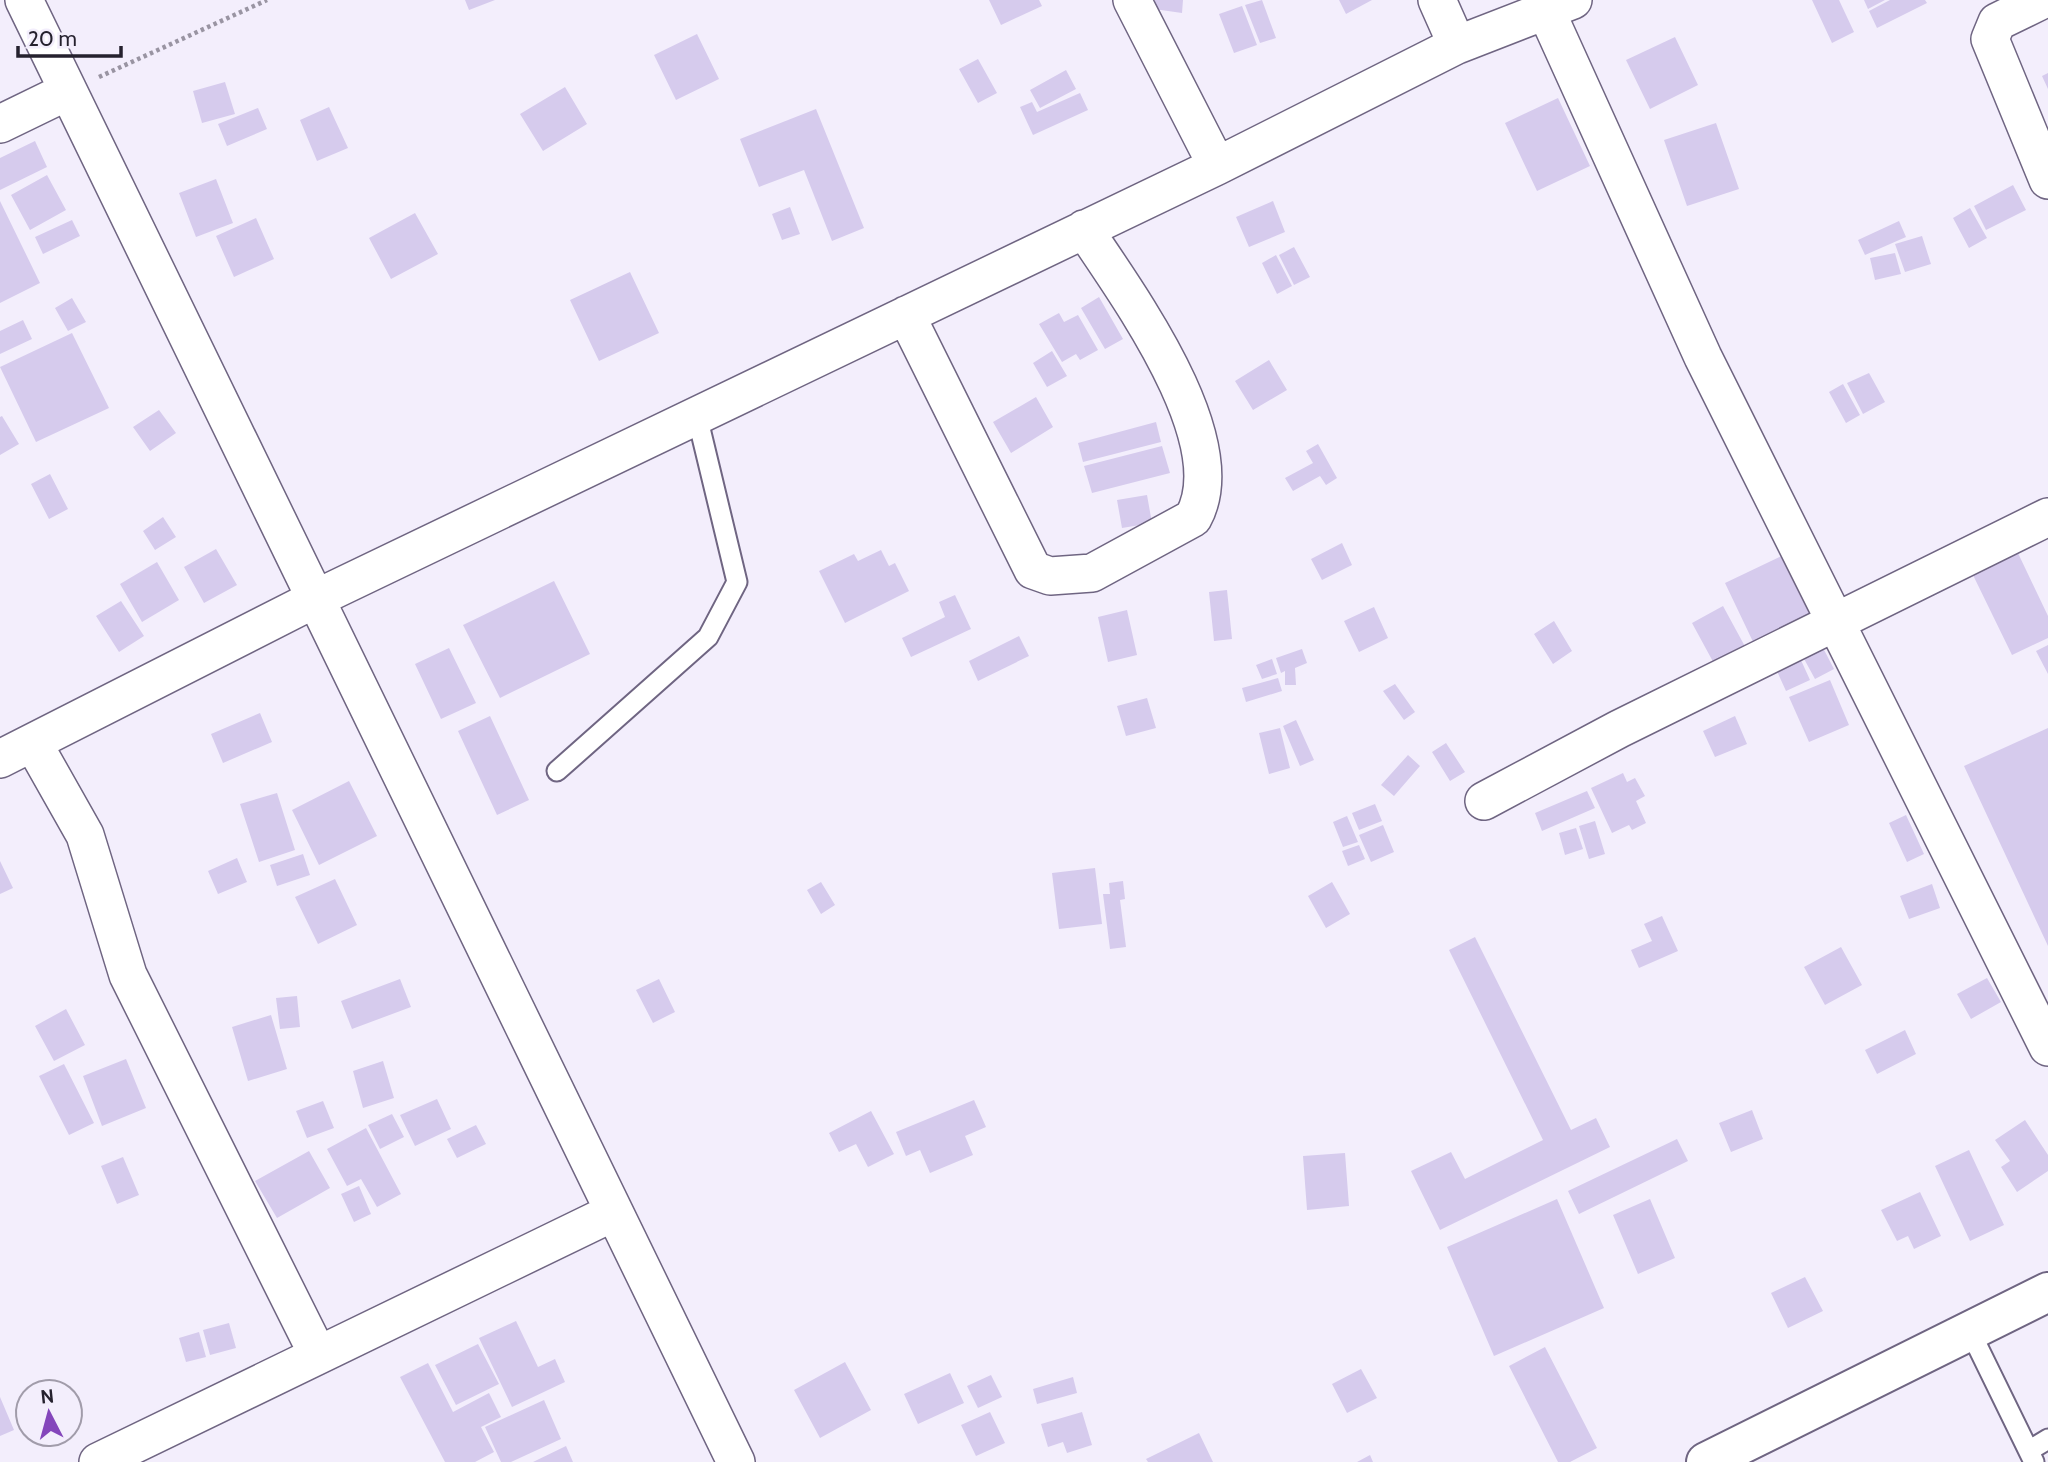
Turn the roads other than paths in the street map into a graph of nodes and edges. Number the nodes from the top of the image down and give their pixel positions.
1 (24, 0) edge
2 (1132, 0) edge
3 (1437, 0) edge
4 (2042, 0) edge
5 (1560, 6) edge
6 (1457, 45) junction
7 (68, 91) junction
8 (0, 124) edge
9 (1217, 166) junction
10 (2048, 180) edge
11 (1084, 229) junction
12 (906, 315) junction
13 (696, 416) junction
14 (2048, 517) edge
15 (315, 599) junction
16 (1835, 624) junction
17 (33, 743) junction
18 (0, 759) edge
19 (557, 771) dead end
20 (1484, 801) dead end
21 (2048, 1047) edge
22 (614, 1212) junction
23 (2048, 1292) edge
24 (1969, 1329) junction
25 (318, 1355) junction
26 (2048, 1439) edge
27 (2032, 1456) edge
28 (98, 1462) edge
29 (736, 1462) edge
30 (1706, 1462) edge

1 - 7 street
2 - 9 street
3 - 6 street
4 - 10 street
5 - 6 street
5 - 16 street
6 - 9 street
7 - 8 street
7 - 15 street
9 - 11 street
11 - 12 street
11 - 12 street
12 - 13 street
13 - 15 street
13 - 19 lane
14 - 16 street
15 - 17 street
15 - 22 street
16 - 20 street
16 - 21 street
17 - 18 street
17 - 25 street
22 - 25 street
22 - 29 street
23 - 24 street
24 - 27 lane
24 - 30 street
25 - 28 street
26 - 27 lane

